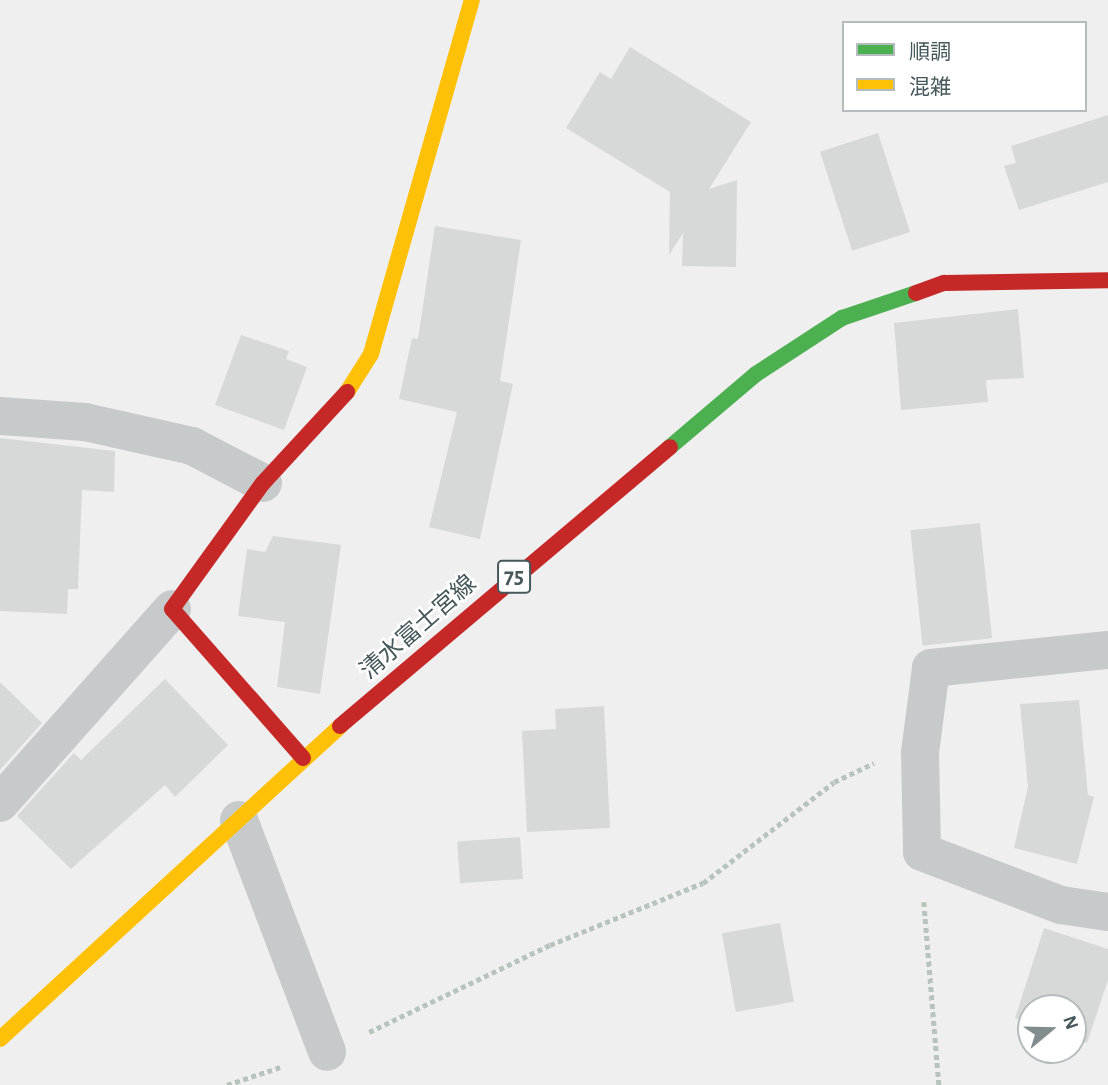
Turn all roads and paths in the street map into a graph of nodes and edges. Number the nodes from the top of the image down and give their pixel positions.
1 (472, 0) edge
2 (1108, 280) edge
3 (0, 416) edge
4 (263, 483) junction
5 (172, 609) junction
6 (1108, 650) edge
7 (920, 752) junction
8 (303, 758) junction
9 (0, 803) edge
10 (239, 820) junction
11 (922, 852) junction
12 (1108, 912) edge
13 (0, 1039) edge
14 (327, 1052) junction
15 (227, 1085) edge
16 (939, 1085) edge

1 - 4 main road
2 - 8 main road, 清水富士宮線 / 75
3 - 4 street
4 - 5 main road
5 - 8 main road
5 - 9 street
6 - 7 street
7 - 11 street
7 - 14 path
8 - 10 main road, 清水富士宮線 / 75
10 - 13 main road, 清水富士宮線 / 75
10 - 14 street
11 - 12 street
11 - 16 path
14 - 15 path

